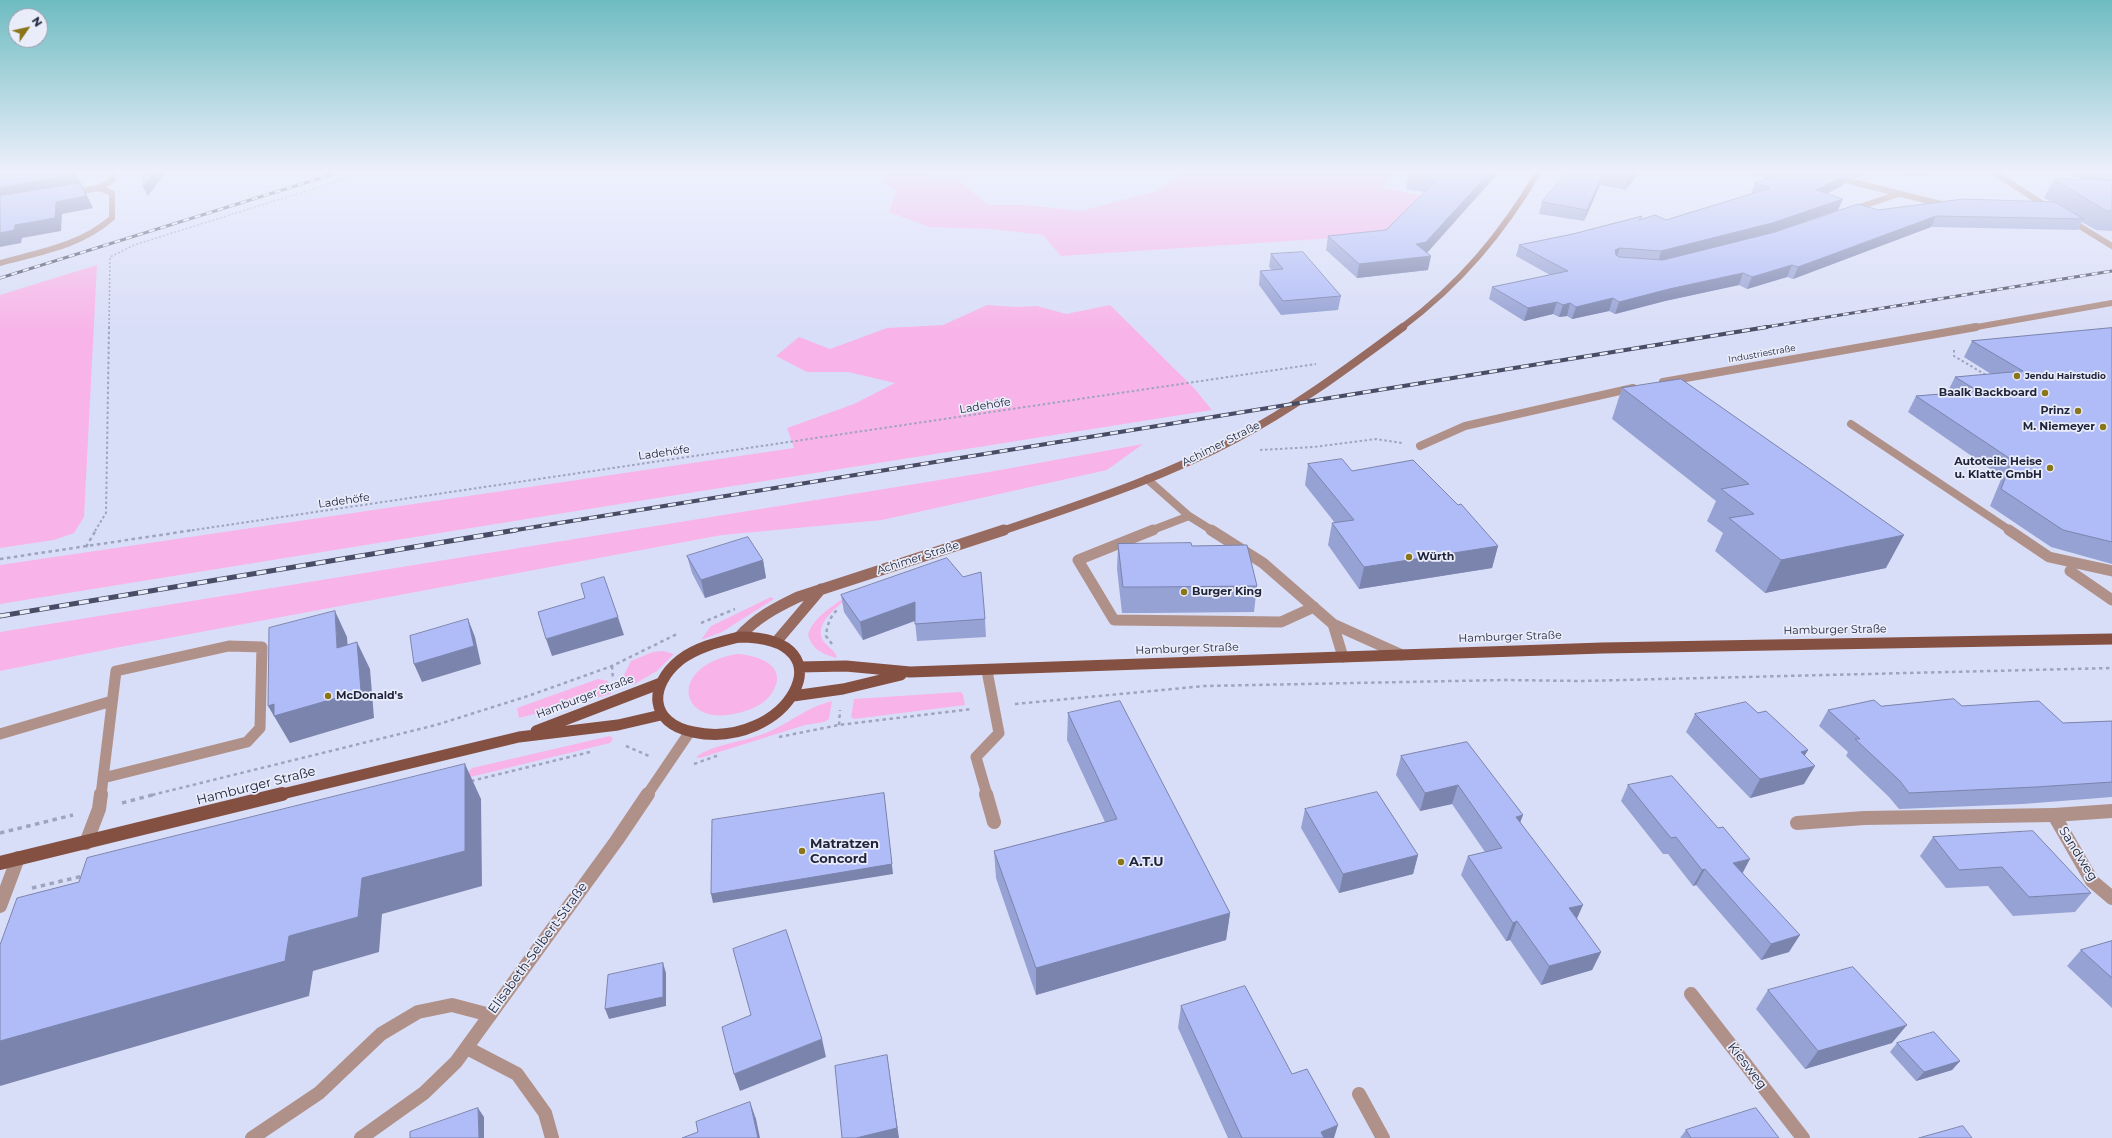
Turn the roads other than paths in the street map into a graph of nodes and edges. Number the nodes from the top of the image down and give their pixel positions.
1 (106, 224) edge
2 (1507, 224) edge
3 (2077, 224) edge
4 (2112, 246) edge
5 (0, 263) edge
6 (2112, 304) edge
7 (1655, 384) edge
8 (1640, 387) edge
9 (1851, 424) dead end
10 (1420, 446) road end
11 (1147, 479) junction
12 (1189, 516) junction
13 (2070, 571) dead end
14 (2112, 571) edge
15 (821, 589) junction
16 (2112, 600) edge
17 (1314, 607) junction
18 (1333, 624) junction
19 (739, 637) junction
20 (2112, 639) edge
21 (776, 642) junction
22 (1402, 655) junction
23 (1343, 657) junction
24 (799, 667) junction
25 (987, 670) junction
26 (910, 672) junction
27 (661, 683) junction
28 (794, 696) junction
29 (112, 701) junction
30 (661, 715) junction
31 (689, 733) junction
32 (0, 734) edge
33 (519, 737) junction
34 (103, 778) junction
35 (2112, 811) edge
36 (2054, 815) junction
37 (994, 822) dead end
38 (1797, 823) dead end
39 (86, 843) junction
40 (18, 858) junction
41 (0, 863) edge
42 (2112, 898) edge
43 (2, 900) edge
44 (1691, 994) dead end
45 (490, 1015) junction
46 (467, 1048) junction
47 (1359, 1094) dead end
48 (252, 1138) edge
49 (362, 1138) edge
50 (552, 1138) edge
51 (1383, 1138) edge
52 (1803, 1138) edge

1 - 5 street
2 - 11 main road, Achimer Straße
3 - 4 street
6 - 7 street, Industriestraße
8 - 10 street
9 - 14 street
11 - 12 street
11 - 15 main road, Achimer Straße
12 - 17 street
12 - 17 street
13 - 16 street
15 - 19 main road, Achimer Straße
15 - 21 main road
17 - 18 street
18 - 22 street
18 - 23 street
19 - 21 main road
19 - 27 main road
20 - 22 main road, Hamburger Straße
21 - 24 main road
22 - 23 main road, Hamburger Straße
23 - 25 main road, Hamburger Straße
24 - 26 main road, Hamburger Straße
24 - 28 main road
25 - 26 main road, Hamburger Straße
25 - 37 street
26 - 28 main road, Hamburger Straße
27 - 30 main road
27 - 33 main road, Hamburger Straße
28 - 31 main road
29 - 32 street
29 - 34 street
29 - 34 street
30 - 31 main road
30 - 33 main road, Hamburger Straße
31 - 45 street, Elisabeth-Selbert-Straße
33 - 39 main road, Hamburger Straße
34 - 39 street
35 - 36 street, Sandweg
36 - 38 street
36 - 42 street, Sandweg
39 - 40 main road, Hamburger Straße
40 - 41 main road, Hamburger Straße
40 - 43 street
44 - 52 street, Kiesweg
45 - 46 street, Elisabeth-Selbert-Straße
45 - 48 street
46 - 49 street, Elisabeth-Selbert-Straße
46 - 50 street
47 - 51 street

